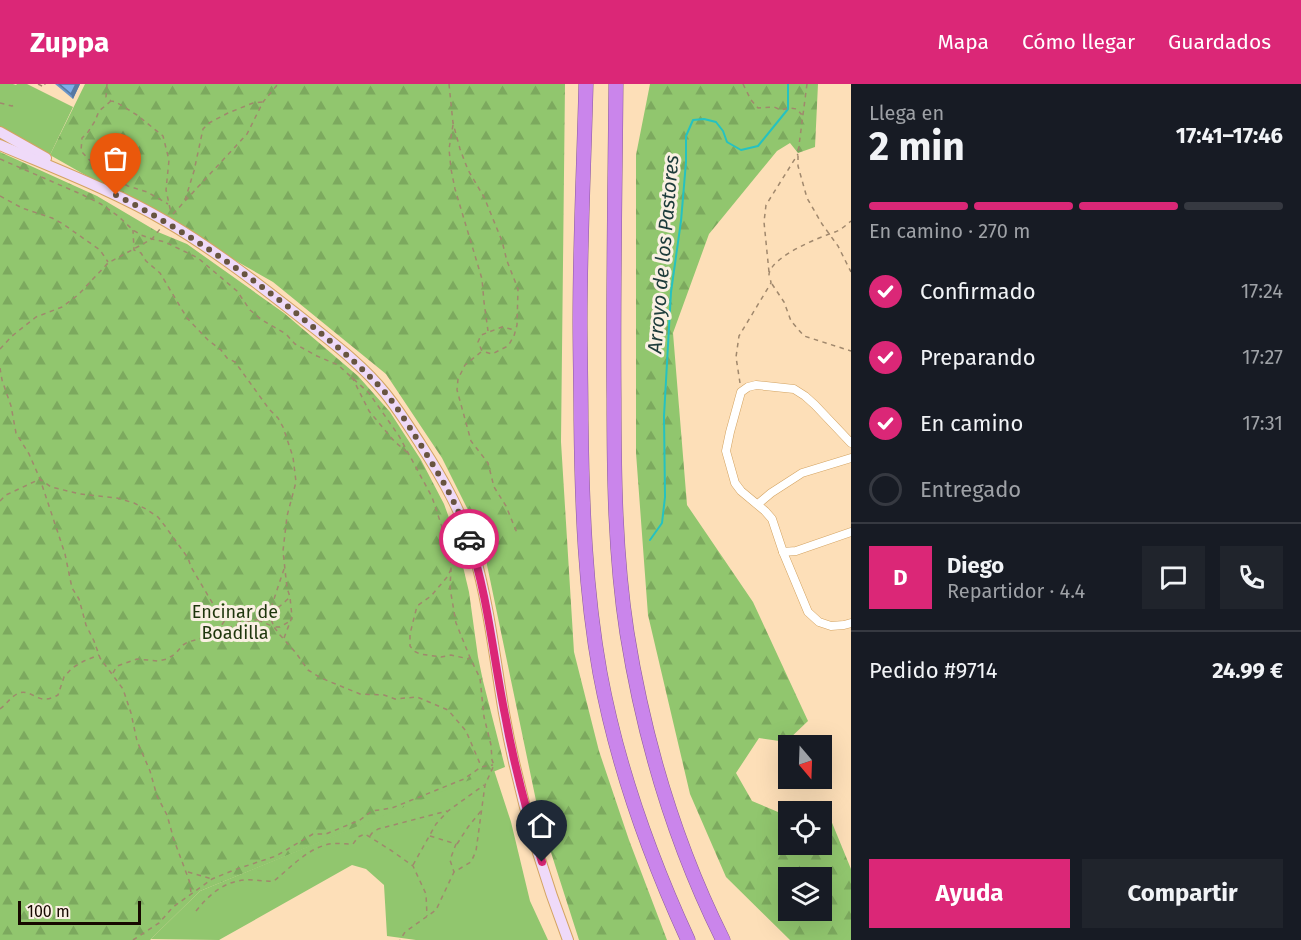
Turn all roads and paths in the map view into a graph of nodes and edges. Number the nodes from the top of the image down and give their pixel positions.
1 (38, 84) edge
2 (45, 84) edge
3 (107, 84) edge
4 (278, 84) edge
5 (449, 84) edge
6 (586, 84) edge
7 (616, 84) edge
8 (743, 84) edge
9 (807, 84) edge
10 (111, 101) junction
11 (263, 102) junction
12 (0, 103) edge
13 (16, 104) dead end
14 (803, 114) junction
15 (453, 123) junction
16 (0, 132) edge
17 (0, 145) edge
18 (798, 153) junction
19 (0, 159) edge
20 (71, 175) junction
21 (0, 196) edge
22 (185, 200) junction
23 (168, 204) junction
24 (851, 221) edge
25 (167, 222) junction
26 (133, 230) junction
27 (829, 233) junction
28 (152, 239) junction
29 (134, 250) junction
30 (108, 263) junction
31 (851, 272) edge
32 (769, 275) junction
33 (771, 283) junction
34 (515, 330) junction
35 (488, 332) junction
36 (0, 349) edge
37 (482, 351) junction
38 (851, 351) edge
39 (0, 368) edge
40 (351, 376) junction
41 (741, 393) junction
42 (851, 443) edge
43 (410, 455) junction
44 (851, 458) edge
45 (40, 479) junction
46 (0, 501) edge
47 (758, 504) junction
48 (517, 532) dead end
49 (851, 532) edge
50 (783, 552) junction
51 (285, 566) junction
52 (451, 568) junction
53 (290, 597) junction
54 (269, 614) junction
55 (227, 618) junction
56 (257, 620) junction
57 (249, 621) junction
58 (290, 621) junction
59 (851, 623) edge
60 (274, 627) junction
61 (215, 632) junction
62 (283, 639) junction
63 (99, 655) junction
64 (471, 660) junction
65 (113, 675) junction
66 (0, 710) edge
67 (494, 765) junction
68 (481, 767) junction
69 (627, 783) junction
70 (485, 785) junction
71 (482, 810) junction
72 (448, 811) junction
73 (429, 836) junction
74 (370, 837) junction
75 (456, 844) junction
76 (412, 866) junction
77 (187, 872) junction
78 (454, 872) junction
79 (212, 879) junction
80 (191, 894) junction
81 (196, 910) dead end
82 (427, 917) junction
83 (133, 940) edge
84 (400, 940) edge
85 (568, 940) edge
86 (678, 940) edge
87 (688, 940) edge
88 (723, 940) edge

1 - 2 path
3 - 10 path
4 - 11 path
5 - 15 path
6 - 69 highway
7 - 88 highway
8 - 14 path
9 - 14 path
10 - 23 path
10 - 23 path
11 - 22 path
11 - 22 path
12 - 13 path
14 - 18 path
15 - 34 path
15 - 35 path
16 - 20 street
17 - 20 street
18 - 27 path
18 - 32 path
19 - 26 path
20 - 25 street
21 - 30 path
22 - 23 path
24 - 27 path
25 - 28 path
25 - 85 street
26 - 28 path
26 - 29 path
27 - 31 path
27 - 32 path
28 - 29 path
28 - 40 path
29 - 30 path
29 - 51 path
30 - 36 path
32 - 33 path
33 - 38 path
33 - 41 path
34 - 35 path
34 - 37 path
35 - 37 path
37 - 48 path
39 - 45 path
40 - 43 path
40 - 43 path
41 - 42 street
41 - 47 street
43 - 52 path
44 - 47 street
45 - 46 path
45 - 55 path
45 - 63 path
47 - 50 street
49 - 50 street
50 - 59 street
51 - 53 path
51 - 54 path
52 - 64 path
52 - 64 path
53 - 54 path
53 - 58 path
54 - 56 path
54 - 60 path
55 - 57 path
55 - 61 path
56 - 57 path
56 - 60 path
57 - 61 path
58 - 60 path
58 - 62 path
60 - 62 path
61 - 65 path
62 - 68 path
63 - 65 path
63 - 66 path
64 - 67 path
65 - 77 path
67 - 68 path
67 - 70 path
68 - 79 path
69 - 86 highway
69 - 87 highway
70 - 71 path
70 - 72 path
71 - 75 path
71 - 78 path
72 - 73 path
72 - 74 path
73 - 75 path
73 - 76 path
74 - 76 path
74 - 81 path
75 - 78 path
76 - 82 path
77 - 79 path
77 - 80 path
78 - 82 path
79 - 80 path
80 - 83 path
82 - 84 path

